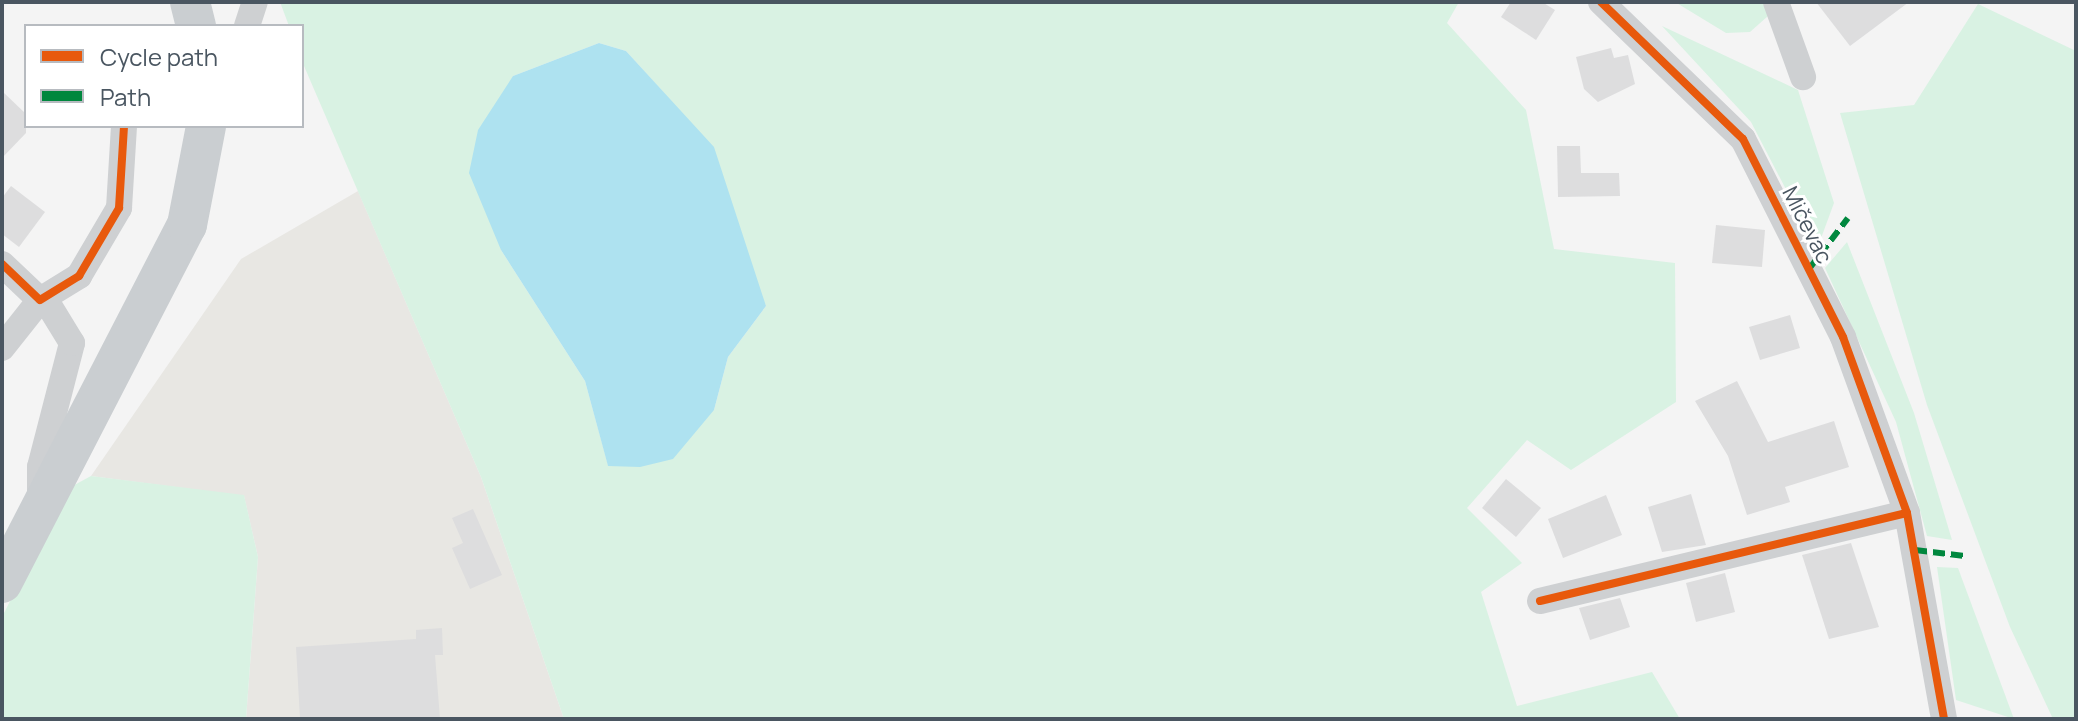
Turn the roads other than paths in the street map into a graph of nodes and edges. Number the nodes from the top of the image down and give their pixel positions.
1 (190, 2) edge
2 (255, 2) edge
3 (1601, 2) edge
4 (1776, 2) edge
5 (196, 24) edge
6 (248, 24) edge
7 (1803, 77) dead end
8 (124, 128) edge
9 (206, 128) edge
10 (2, 264) edge
11 (43, 300) junction
12 (2, 348) edge
13 (1907, 513) junction
14 (24, 520) edge
15 (2, 583) edge
16 (1540, 601) dead end
17 (1944, 719) edge

1 - 5 main road
2 - 6 street
3 - 13 street, Mičevac
4 - 7 street
8 - 11 street
9 - 14 main road
10 - 11 street
11 - 12 street
11 - 14 street
13 - 16 street
13 - 17 street, Mičevac
14 - 15 main road

